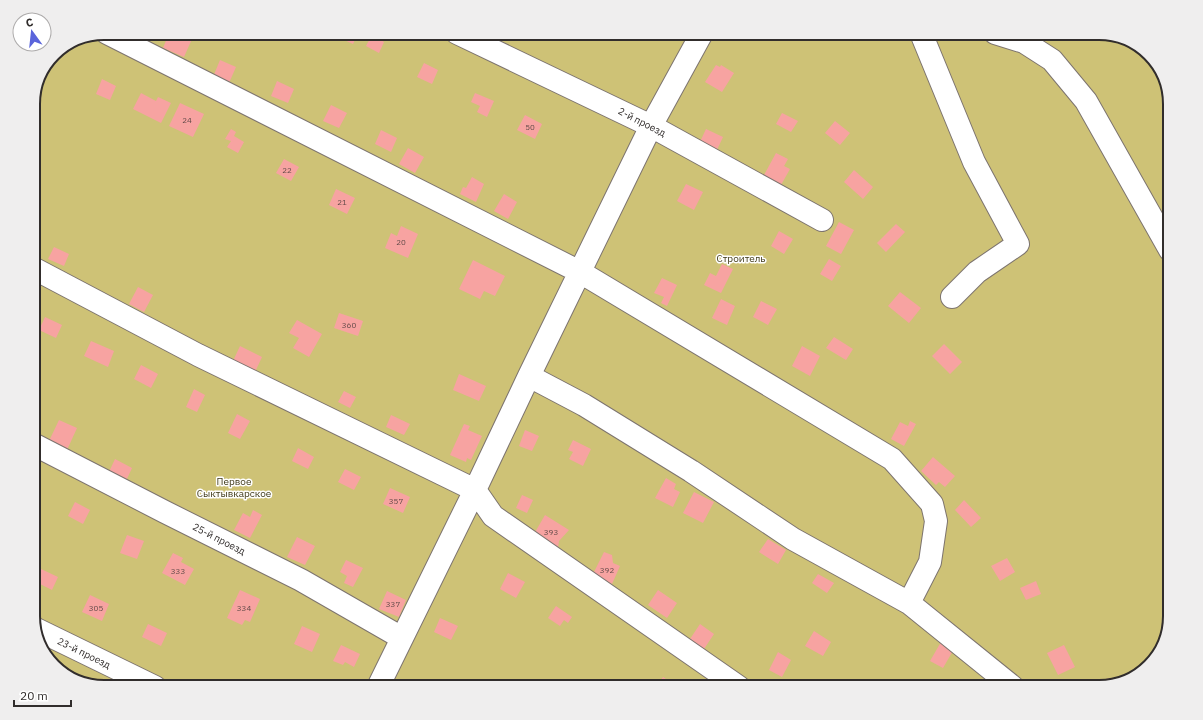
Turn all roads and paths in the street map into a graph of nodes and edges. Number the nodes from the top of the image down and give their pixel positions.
1 (121, 40) edge
2 (472, 40) edge
3 (698, 40) edge
4 (924, 40) edge
5 (1018, 40) edge
6 (651, 126) junction
7 (822, 220) dead end
8 (1163, 238) edge
9 (40, 272) edge
10 (580, 272) junction
11 (952, 297) dead end
12 (529, 376) junction
13 (40, 448) edge
14 (475, 490) junction
15 (909, 603) junction
16 (42, 632) edge
17 (402, 638) junction
18 (141, 680) edge
19 (381, 680) edge
20 (729, 680) edge
21 (1004, 680) edge

1 - 10 street
2 - 6 street, 2-й проезд
3 - 6 street
4 - 11 street
5 - 8 street
6 - 7 street, 2-й проезд
6 - 10 street
9 - 14 street
10 - 12 street
10 - 15 street
12 - 14 street
12 - 15 street
13 - 17 street, 25-й проезд
14 - 17 street
14 - 20 street
15 - 21 street
16 - 18 street, 23-й проезд
17 - 19 street

